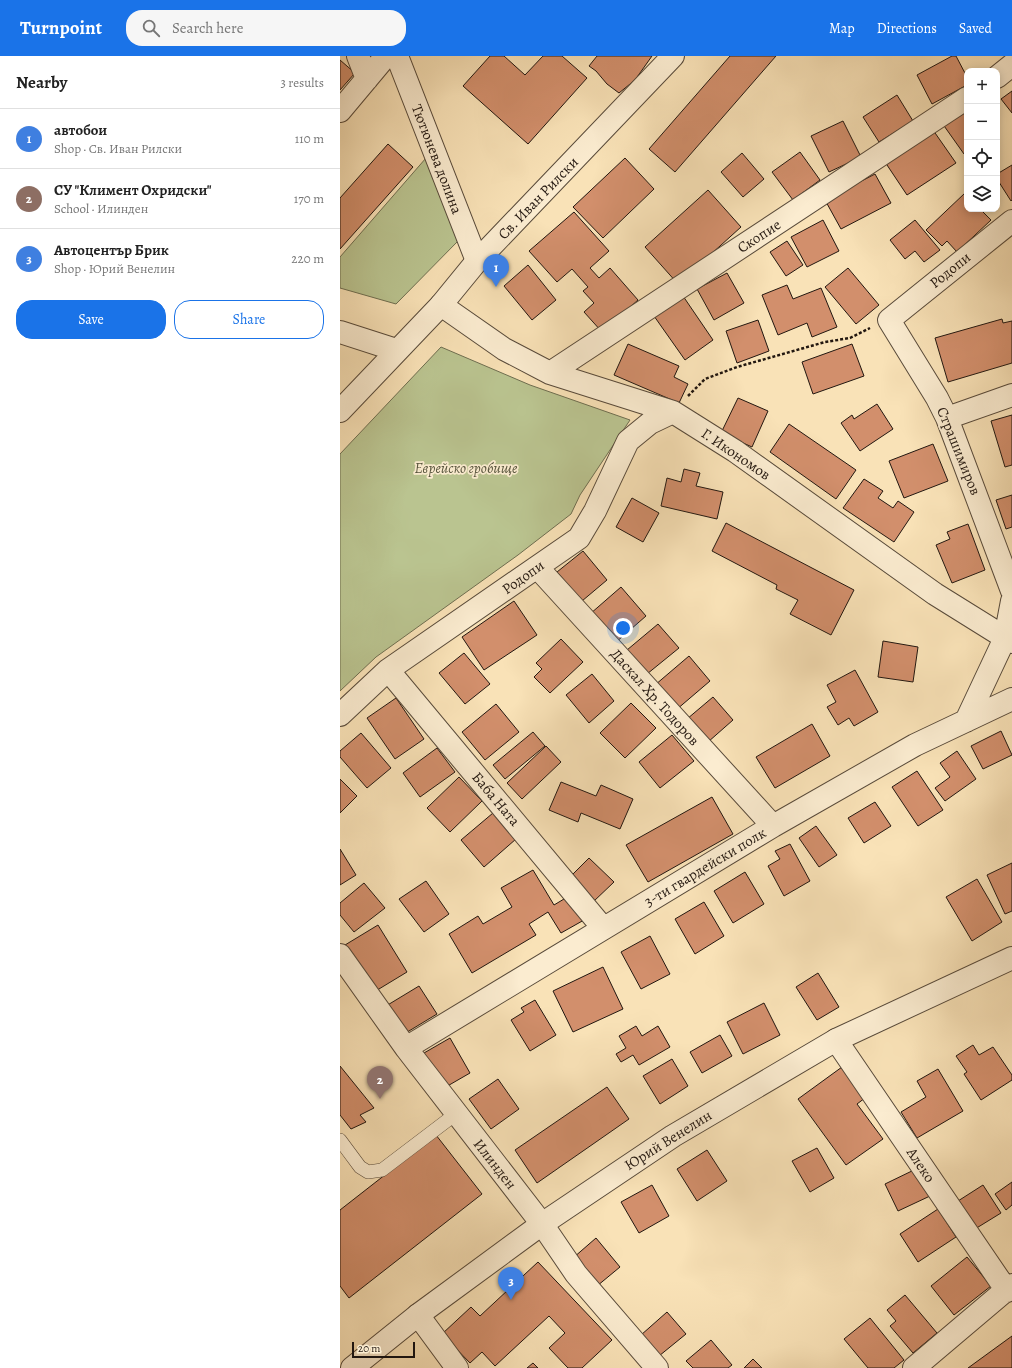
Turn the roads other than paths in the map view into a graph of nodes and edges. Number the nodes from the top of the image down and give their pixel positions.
1 (358, 56) edge
2 (386, 56) edge
3 (397, 56) edge
4 (673, 56) edge
5 (1012, 65) edge
6 (1000, 75) edge
7 (367, 79) junction
8 (964, 100) edge
9 (340, 111) edge
10 (1012, 221) edge
11 (477, 261) junction
12 (441, 305) junction
13 (889, 320) joint
14 (340, 332) edge
15 (396, 350) junction
16 (550, 373) junction
17 (1012, 395) edge
18 (340, 411) edge
19 (673, 412) junction
20 (947, 418) junction
21 (537, 567) junction
22 (1012, 591) edge
23 (1012, 601) edge
24 (1009, 640) edge
25 (388, 670) junction
26 (1012, 699) edge
27 (340, 715) edge
28 (966, 721) junction
29 (773, 826) junction
30 (603, 928) junction
31 (340, 955) edge
32 (1012, 958) edge
33 (836, 1040) junction
34 (406, 1048) junction
35 (456, 1113) junction
36 (340, 1140) edge
37 (542, 1224) junction
38 (1009, 1288) edge
39 (418, 1315) junction
40 (340, 1364) edge
41 (343, 1368) edge
42 (352, 1368) edge
43 (457, 1368) edge
44 (657, 1368) edge
45 (914, 1368) edge

1 - 7 street
2 - 7 street
3 - 11 street, Тютюнева долина
4 - 11 street, Св. Иван Рилски
5 - 6 street
7 - 9 street
8 - 16 street, Скопие
10 - 13 street, Родопи
11 - 12 street, Св. Иван Рилски
12 - 15 street, Св. Иван Рилски
12 - 16 street, Г. Икономов
13 - 20 street, Страшимиров
14 - 15 street
15 - 18 street, Св. Иван Рилски
16 - 19 street, Г. Икономов
17 - 20 street
19 - 21 street, Родопи
19 - 24 street, Г. Икономов
20 - 22 street, Страшимиров
21 - 25 street, Родопи
21 - 29 street, Даскал Хр. Тодоров
23 - 24 street
24 - 28 street
25 - 27 street, Родопи
25 - 30 street, Баба Ната
26 - 28 street, 3-ти гвардейски полк
28 - 29 street, 3-ти гвардейски полк
29 - 30 street, 3-ти гвардейски полк
30 - 34 street, 3-ти гвардейски полк
31 - 34 street, Илинден
32 - 33 street, Юрий Венелин
33 - 37 street, Юрий Венелин
33 - 38 street, Алеко
34 - 35 street, Илинден
35 - 36 lane
35 - 37 street, Илинден
37 - 39 street, Юрий Венелин
37 - 44 street, Илинден
38 - 45 street
39 - 42 street, Юрий Венелин
39 - 43 street
40 - 41 street

